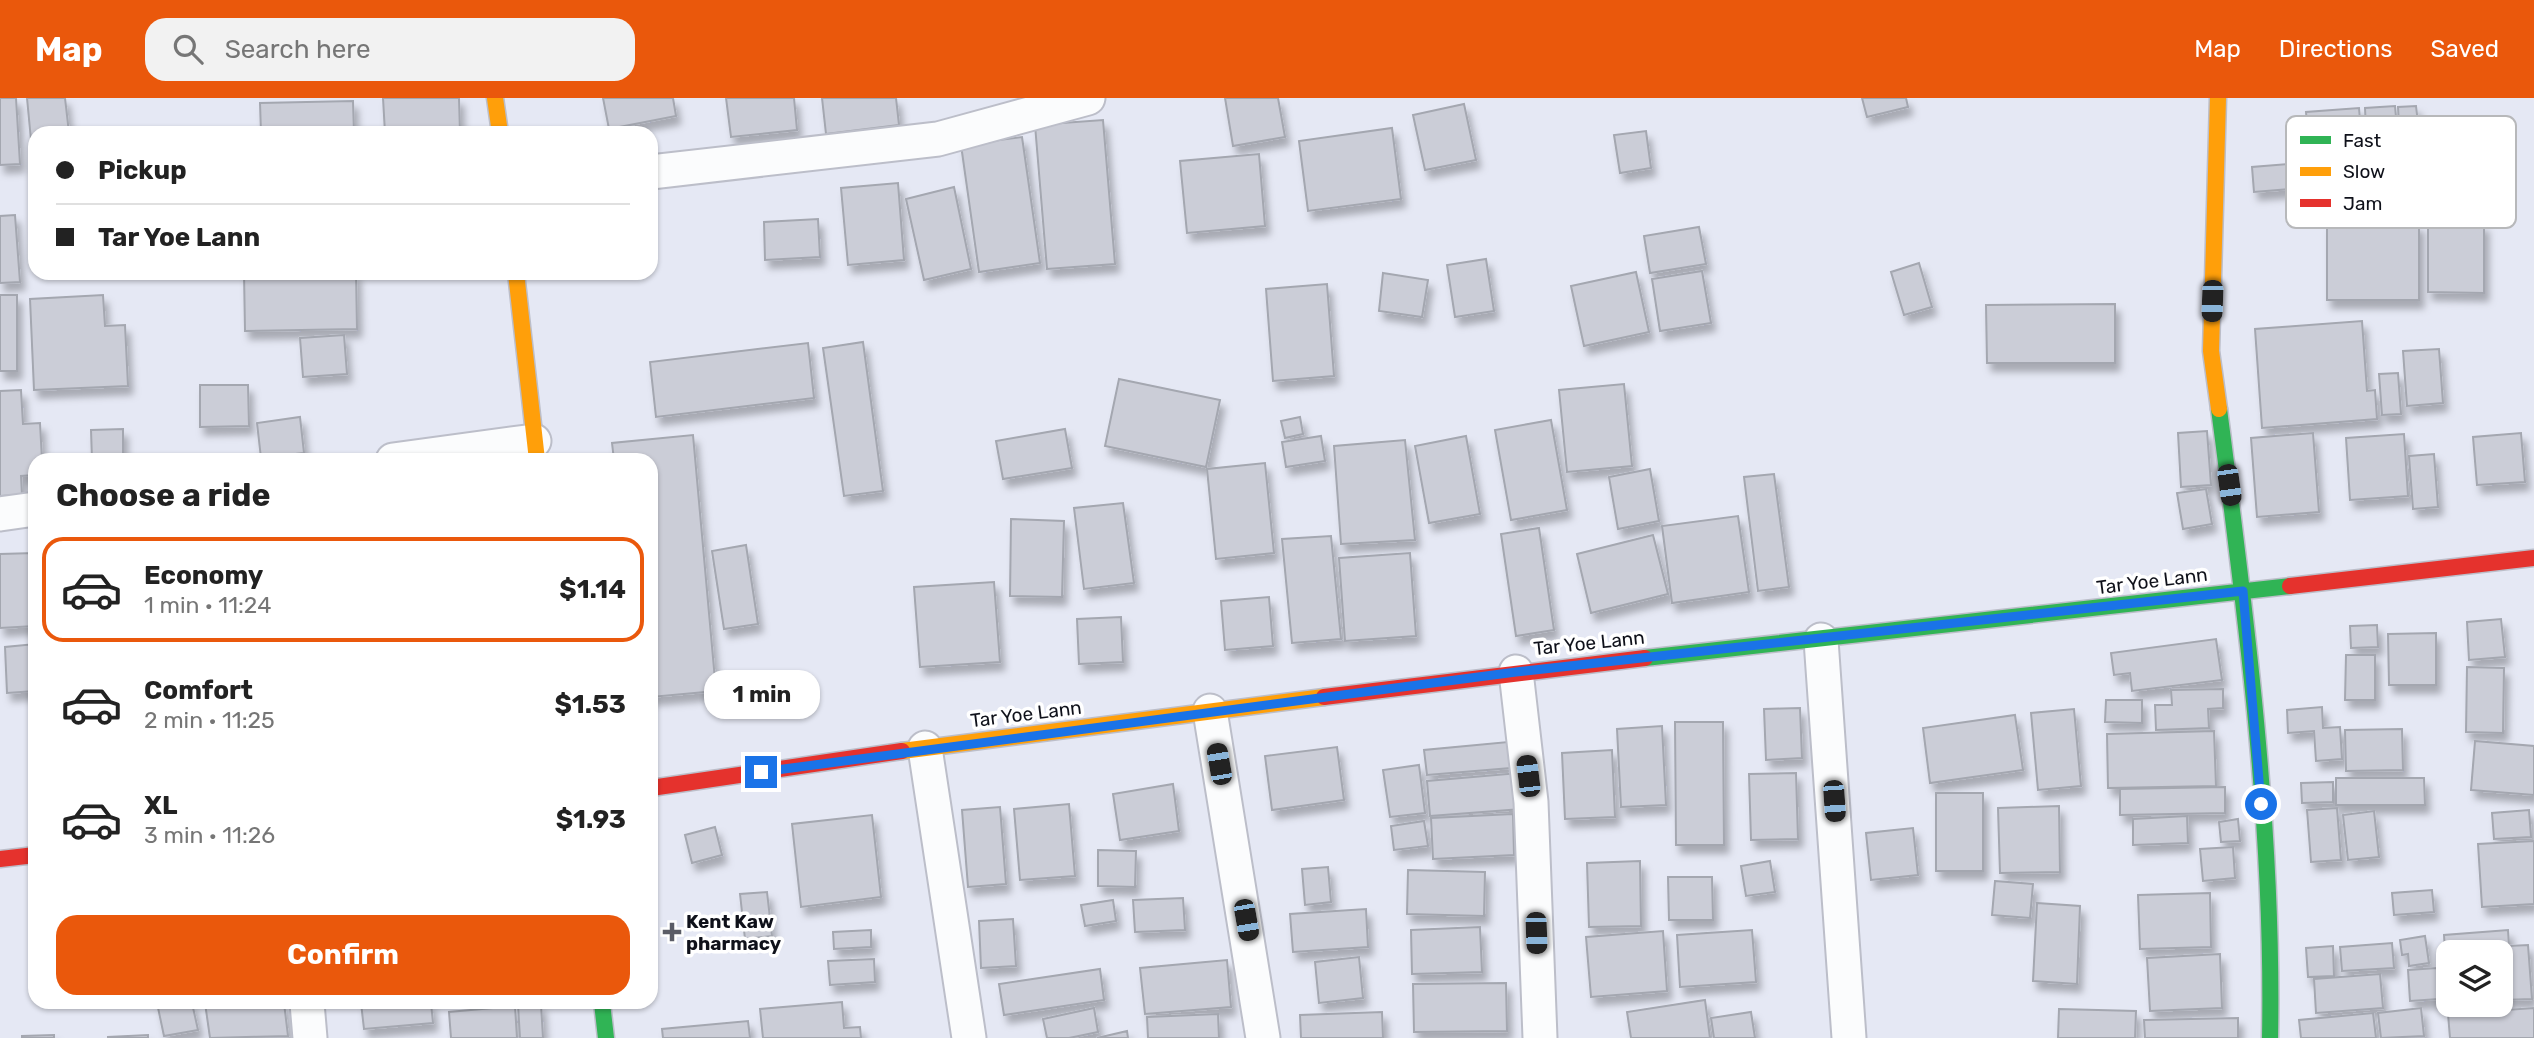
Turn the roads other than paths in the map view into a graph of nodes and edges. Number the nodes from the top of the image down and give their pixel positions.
1 (495, 98) edge
2 (1088, 98) edge
3 (2218, 98) edge
4 (499, 126) edge
5 (658, 171) edge
6 (517, 280) edge
7 (536, 451) edge
8 (504, 453) edge
9 (28, 510) edge
10 (0, 514) edge
11 (2534, 558) edge
12 (2243, 591) junction
13 (1821, 640) junction
14 (1516, 672) junction
15 (1210, 711) junction
16 (925, 748) junction
17 (658, 787) edge
18 (28, 856) edge
19 (0, 859) edge
20 (308, 1009) edge
21 (603, 1009) edge
22 (310, 1038) edge
23 (606, 1038) edge
24 (969, 1038) edge
25 (1263, 1038) edge
26 (1540, 1038) edge
27 (1849, 1038) edge
28 (2270, 1038) edge

1 - 4 main road
2 - 5 street
3 - 12 main road
6 - 7 main road
7 - 8 street
9 - 10 street
11 - 12 main road, Tar Yoe Lann
12 - 13 main road, Tar Yoe Lann
12 - 28 main road
13 - 14 main road, Tar Yoe Lann
13 - 27 street
14 - 15 main road, Tar Yoe Lann
14 - 26 street
15 - 16 main road, Tar Yoe Lann
15 - 25 street
16 - 17 main road, Tar Yoe Lann
16 - 24 street
18 - 19 main road
20 - 22 street
21 - 23 main road

